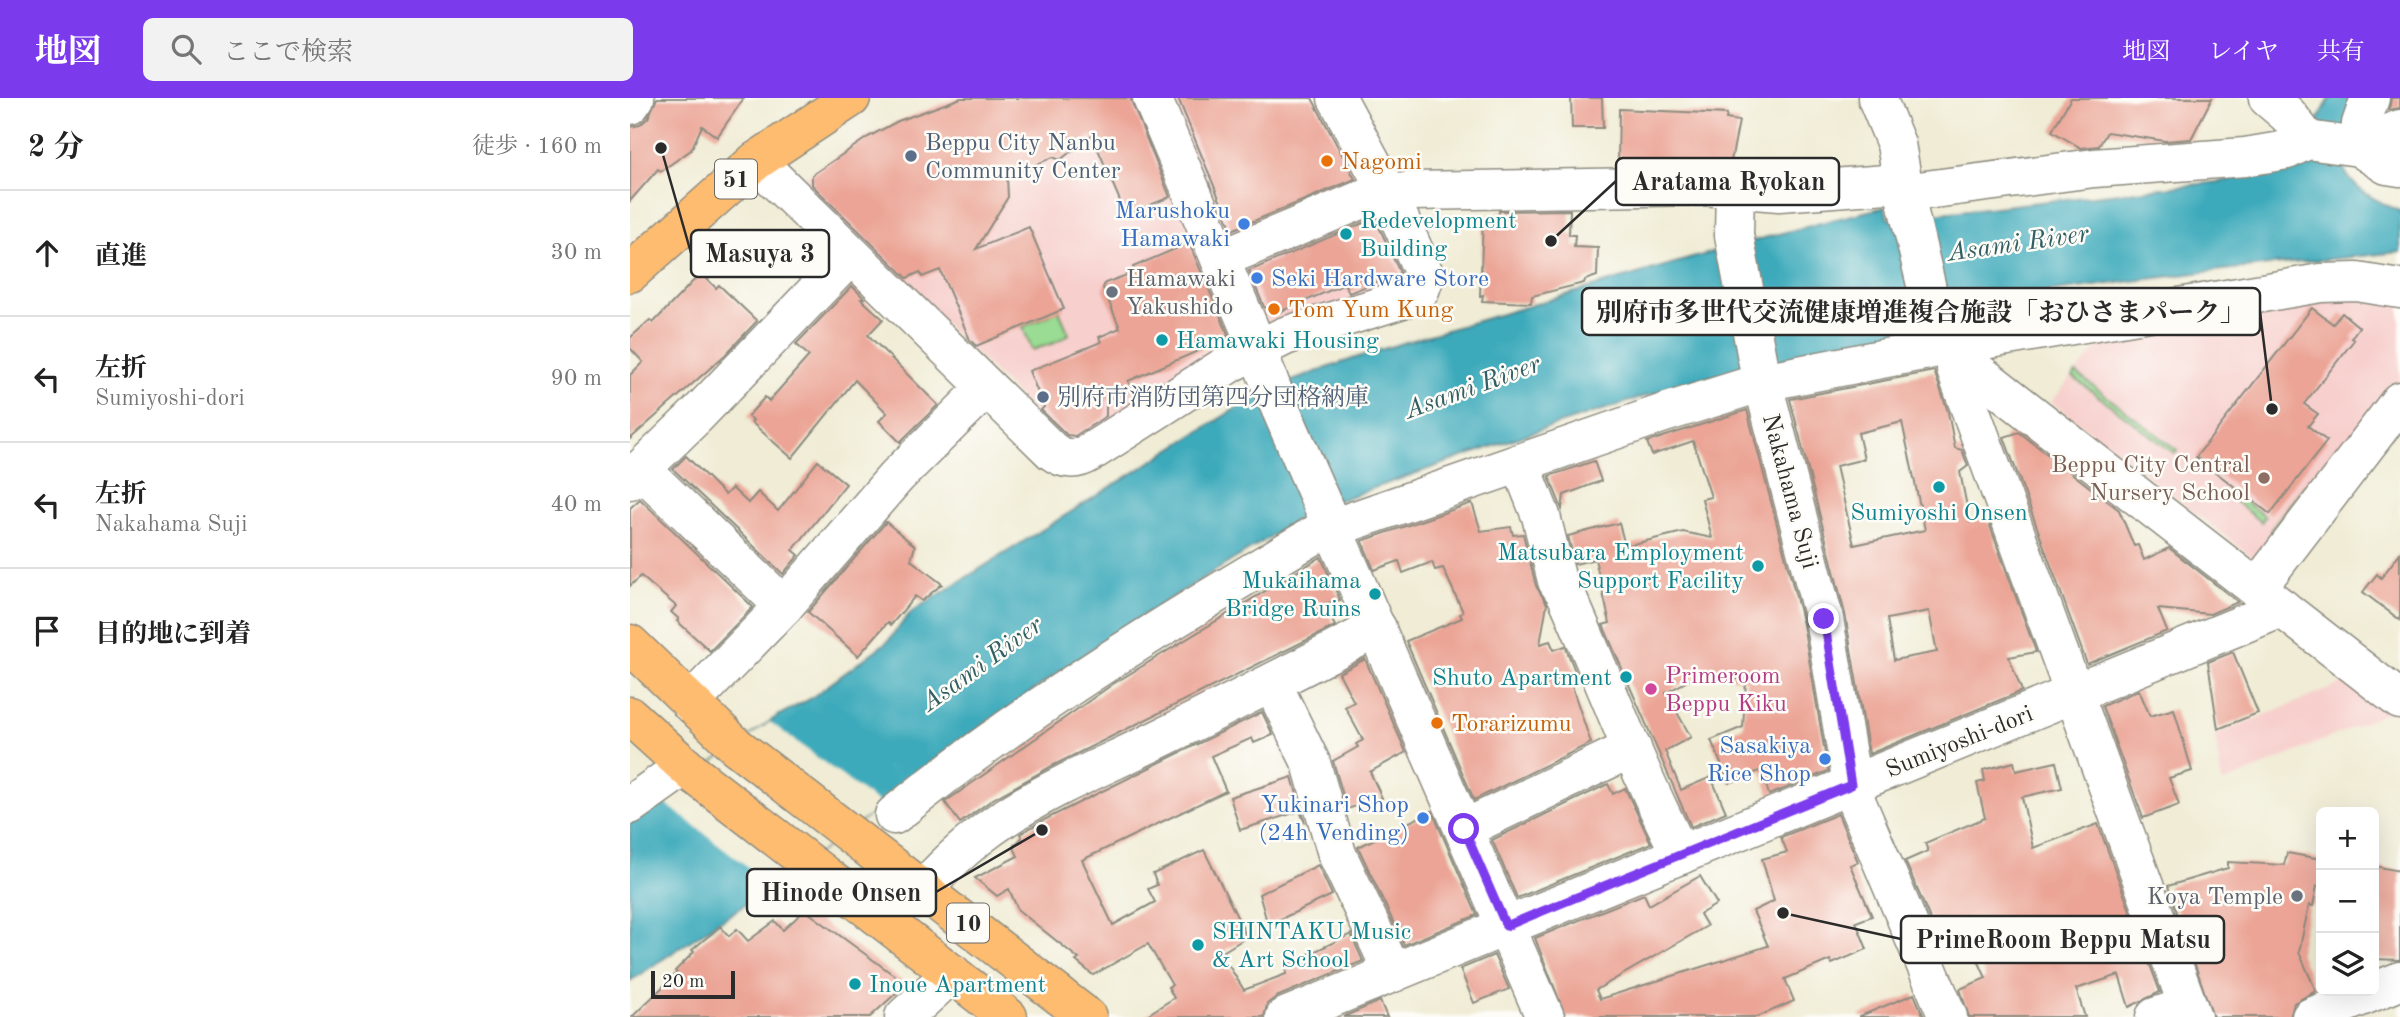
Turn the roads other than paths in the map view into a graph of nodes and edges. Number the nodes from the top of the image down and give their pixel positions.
1 (635, 98) edge
2 (851, 98) edge
3 (1152, 98) edge
4 (1337, 98) edge
5 (1877, 98) edge
6 (2267, 98) edge
7 (2370, 98) edge
8 (630, 105) edge
9 (2400, 129) edge
10 (2307, 140) junction
11 (2355, 147) junction
12 (756, 161) junction
13 (2400, 167) edge
14 (1735, 188) junction
15 (1387, 191) junction
16 (1910, 194) junction
17 (851, 255) junction
18 (1220, 259) junction
19 (630, 273) edge
20 (2400, 289) edge
21 (1947, 343) junction
22 (1258, 349) junction
23 (1760, 373) junction
24 (985, 389) junction
25 (2400, 401) edge
26 (1520, 463) junction
27 (636, 474) edge
28 (1326, 522) junction
29 (2270, 598) junction
30 (784, 607) junction
31 (1377, 628) junction
32 (630, 644) edge
33 (1272, 683) junction
34 (2394, 683) edge
35 (2074, 694) junction
36 (690, 703) junction
37 (630, 716) edge
38 (1632, 748) junction
39 (690, 771) junction
40 (1851, 785) junction
41 (630, 805) edge
42 (894, 815) dead end
43 (1464, 829) junction
44 (1681, 855) junction
45 (924, 889) junction
46 (1506, 926) junction
47 (952, 973) junction
48 (1393, 973) junction
49 (2400, 981) edge
50 (2178, 1013) edge
51 (904, 1017) edge
52 (1008, 1017) edge
53 (1087, 1017) edge
54 (1285, 1017) edge
55 (1545, 1017) edge
56 (1948, 1017) edge
57 (2311, 1017) edge

1 - 8 street
2 - 12 main road, 51
3 - 18 street
4 - 15 street
5 - 16 street
6 - 10 street
7 - 11 street
9 - 11 street
10 - 11 street
10 - 16 street
11 - 13 street
12 - 17 street
12 - 19 main road, 51
14 - 15 street
14 - 16 street
14 - 23 street, Nakahama Suji
15 - 18 street
15 - 22 street
16 - 21 street
17 - 24 street
17 - 27 street
18 - 22 street
20 - 21 street
21 - 23 street
21 - 29 street
21 - 35 street
22 - 24 street
22 - 28 street
23 - 26 street
23 - 40 street, Nakahama Suji
24 - 30 street
25 - 29 street
26 - 28 street
26 - 38 street
27 - 30 street
28 - 31 street
28 - 42 street
29 - 34 street
29 - 35 street, Sumiyoshi-dori
30 - 36 street
31 - 33 street
31 - 43 street
32 - 36 main road, 10
33 - 45 street
33 - 48 street
35 - 40 street, Sumiyoshi-dori
35 - 50 street
36 - 45 main road, 10
37 - 39 main road, 10
38 - 43 street
38 - 44 street
39 - 41 street
39 - 47 main road, 10
40 - 44 street, Sumiyoshi-dori
40 - 56 street, Nakahama Suji
43 - 46 street
44 - 46 street, Sumiyoshi-dori
45 - 53 main road, 10
46 - 48 street, Sumiyoshi-dori
46 - 55 street
47 - 51 street
47 - 52 main road, 10
48 - 54 street, Sumiyoshi-dori
49 - 57 street

